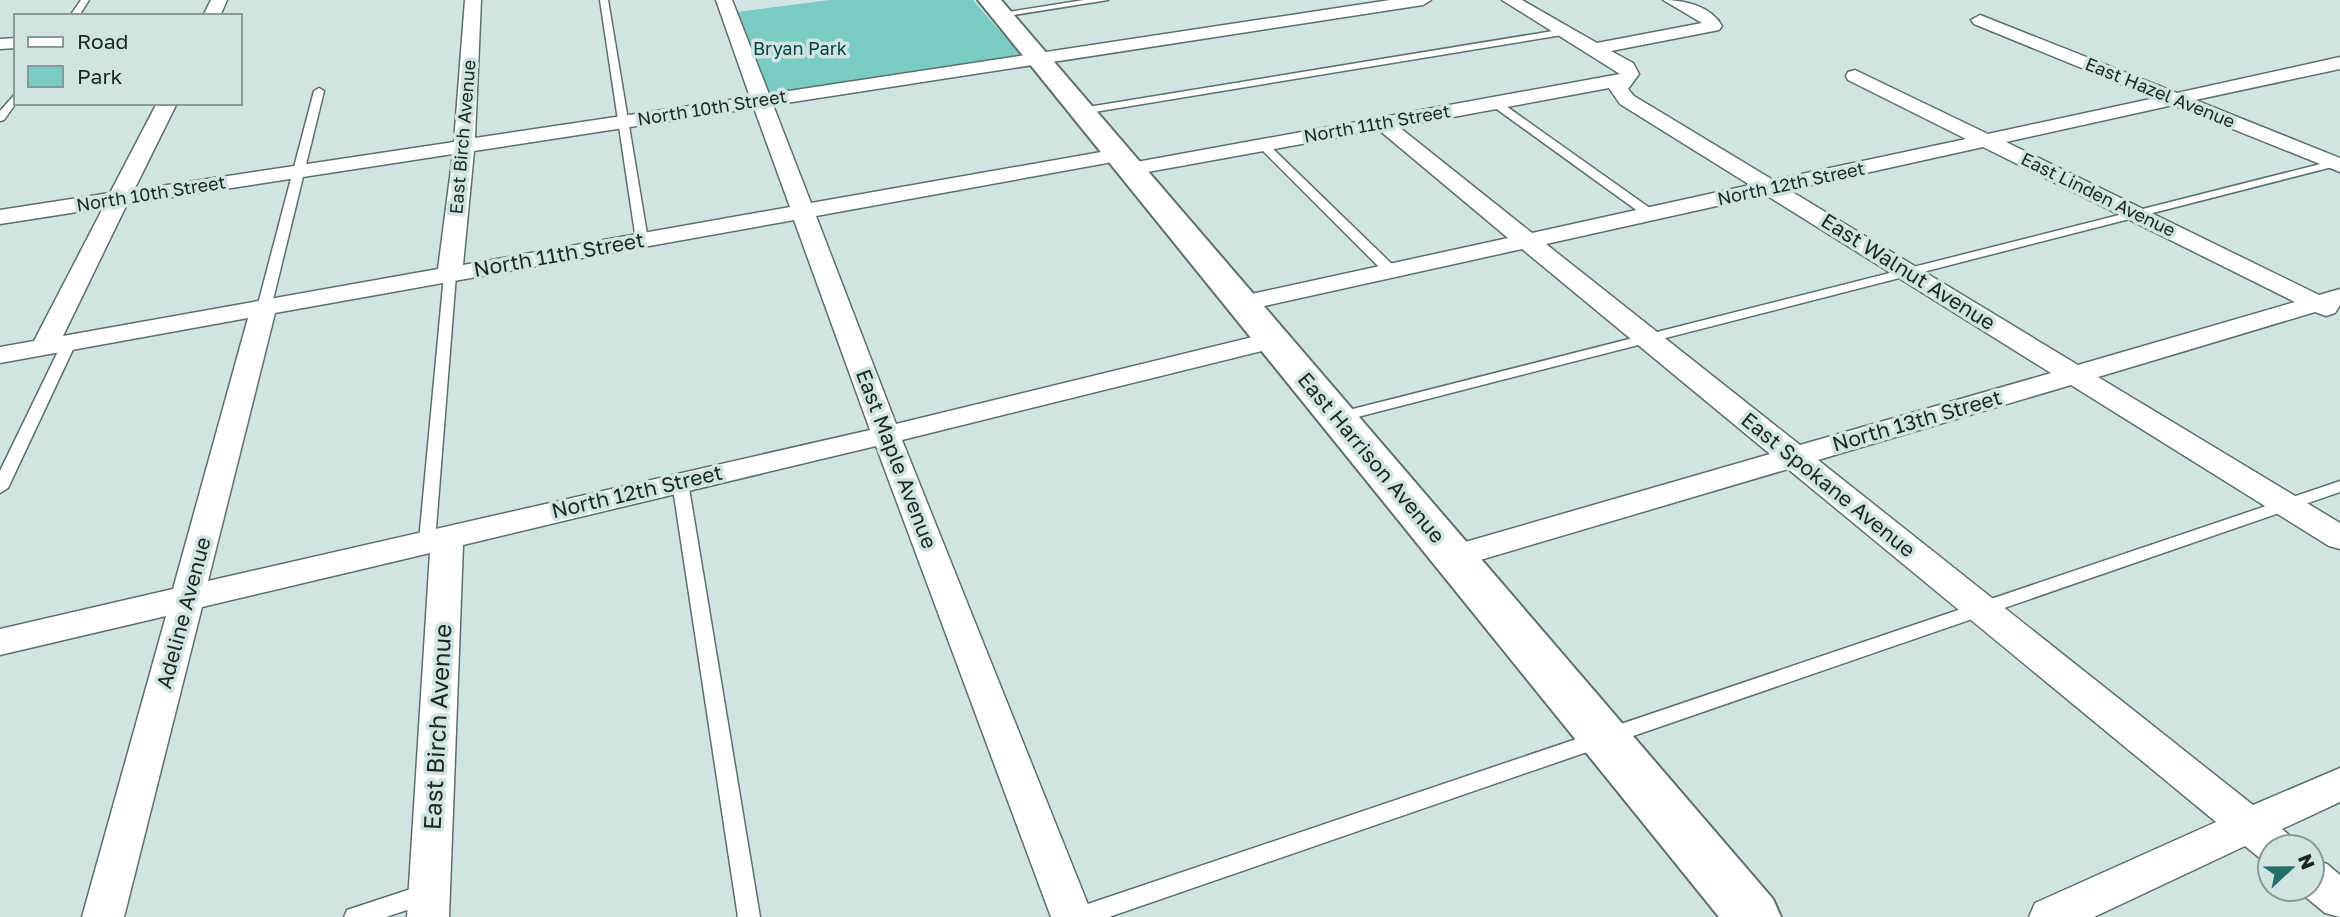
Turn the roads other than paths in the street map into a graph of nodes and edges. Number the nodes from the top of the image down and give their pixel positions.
1 (473, 0) edge
2 (604, 0) edge
3 (724, 0) edge
4 (1104, 0) edge
5 (1423, 0) edge
6 (1510, 0) edge
7 (1671, 0) edge
8 (995, 7) edge
9 (1980, 20) dead end
10 (1565, 32) junction
11 (1594, 49) junction
12 (1037, 57) junction
13 (2340, 63) edge
14 (1855, 76) dead end
15 (1623, 80) junction
16 (319, 91) dead end
17 (14, 99) edge
18 (764, 100) junction
19 (2178, 100) junction
20 (1495, 103) junction
21 (166, 105) edge
22 (1082, 111) junction
23 (0, 118) edge
24 (624, 122) junction
25 (1382, 123) junction
26 (1987, 141) junction
27 (1263, 145) junction
28 (464, 146) junction
29 (1124, 162) junction
30 (2338, 164) edge
31 (299, 171) junction
32 (1771, 188) junction
33 (119, 199) junction
34 (804, 211) junction
35 (1650, 214) junction
36 (2134, 214) junction
37 (0, 217) edge
38 (642, 240) junction
39 (1527, 241) junction
40 (1391, 271) junction
41 (1909, 273) junction
42 (450, 275) junction
43 (1242, 303) junction
44 (2333, 305) edge
45 (264, 308) junction
46 (1646, 338) junction
47 (1273, 340) junction
48 (69, 343) junction
49 (44, 347) junction
50 (0, 355) edge
51 (2074, 375) junction
52 (1338, 417) junction
53 (886, 435) junction
54 (1794, 457) junction
55 (680, 482) junction
56 (2340, 486) edge
57 (0, 488) edge
58 (2286, 504) junction
59 (2340, 538) edge
60 (437, 539) junction
61 (1453, 557) junction
62 (188, 597) junction
63 (1981, 609) junction
64 (0, 642) edge
65 (1604, 737) junction
66 (2340, 784) edge
67 (2257, 833) edge
68 (2268, 833) edge
69 (2256, 839) edge
70 (2326, 888) edge
71 (2340, 900) edge
72 (428, 905) edge
73 (103, 917) edge
74 (355, 917) edge
75 (749, 917) edge
76 (1072, 917) edge
77 (1079, 917) edge
78 (1753, 917) edge
79 (2050, 917) edge

1 - 28 street, East Birch Avenue
2 - 24 lane
3 - 18 street, East Maple Avenue
4 - 8 lane
5 - 12 street, North 10th Street
6 - 10 street, East Walnut Avenue
7 - 11 street
8 - 12 street, East Harrison Avenue
9 - 19 street, East Hazel Avenue
10 - 11 street, East Walnut Avenue
10 - 22 lane
11 - 15 street, East Walnut Avenue
12 - 18 street, North 10th Street
12 - 22 street, East Harrison Avenue
13 - 19 street, North 12th Street
14 - 26 street, East Linden Avenue
15 - 20 street, North 11th Street
15 - 32 street, East Walnut Avenue
16 - 31 lane
17 - 23 lane
18 - 24 street, North 10th Street
18 - 34 street, East Maple Avenue
19 - 26 street, North 12th Street
19 - 30 street, East Hazel Avenue
20 - 25 street, North 11th Street
20 - 35 lane
21 - 33 street
22 - 29 street, East Harrison Avenue
24 - 28 street, North 10th Street
24 - 38 lane
25 - 27 street, North 11th Street
25 - 39 street, East Spokane Avenue
26 - 32 street, North 12th Street
26 - 36 street, East Linden Avenue
27 - 29 street, North 11th Street
27 - 40 lane
28 - 31 street, North 10th Street
28 - 42 street, East Birch Avenue
29 - 34 street, North 11th Street
29 - 43 street, East Harrison Avenue
30 - 36 lane
31 - 33 street, North 10th Street
31 - 45 lane
32 - 35 street, North 12th Street
32 - 41 street, East Walnut Avenue
33 - 37 street, North 10th Street
33 - 49 street
34 - 38 street, North 11th Street
34 - 53 street, East Maple Avenue
35 - 39 street, North 12th Street
36 - 41 lane
36 - 44 street, East Linden Avenue
38 - 42 street, North 11th Street
39 - 40 street, North 12th Street
39 - 46 street, East Spokane Avenue
40 - 43 street, North 12th Street
41 - 46 lane
41 - 51 street, East Walnut Avenue
42 - 45 street, North 11th Street
42 - 60 lane
43 - 47 street, East Harrison Avenue
44 - 51 street, North 13th Street
45 - 48 street, North 11th Street
45 - 62 street, Adeline Avenue
46 - 52 lane
46 - 54 street, East Spokane Avenue
47 - 52 street, East Harrison Avenue
47 - 53 street, North 12th Street
48 - 49 street, North 11th Street
48 - 57 lane
49 - 50 street, North 11th Street
51 - 54 street, North 13th Street
51 - 58 street, East Walnut Avenue
52 - 61 street, East Harrison Avenue
53 - 55 street, North 12th Street
53 - 76 street, East Maple Avenue
54 - 61 street, North 13th Street
54 - 63 street, East Spokane Avenue
55 - 60 street, North 12th Street
55 - 75 lane
56 - 58 lane
58 - 59 street, East Walnut Avenue
58 - 63 lane
60 - 62 street, North 12th Street
60 - 72 street, East Birch Avenue
61 - 65 street, East Harrison Avenue
62 - 64 street, North 12th Street
62 - 73 street, Adeline Avenue
63 - 65 lane
63 - 67 street, East Spokane Avenue
65 - 77 lane
65 - 78 street, East Harrison Avenue
66 - 68 street
69 - 79 street
70 - 71 street
72 - 74 lane

